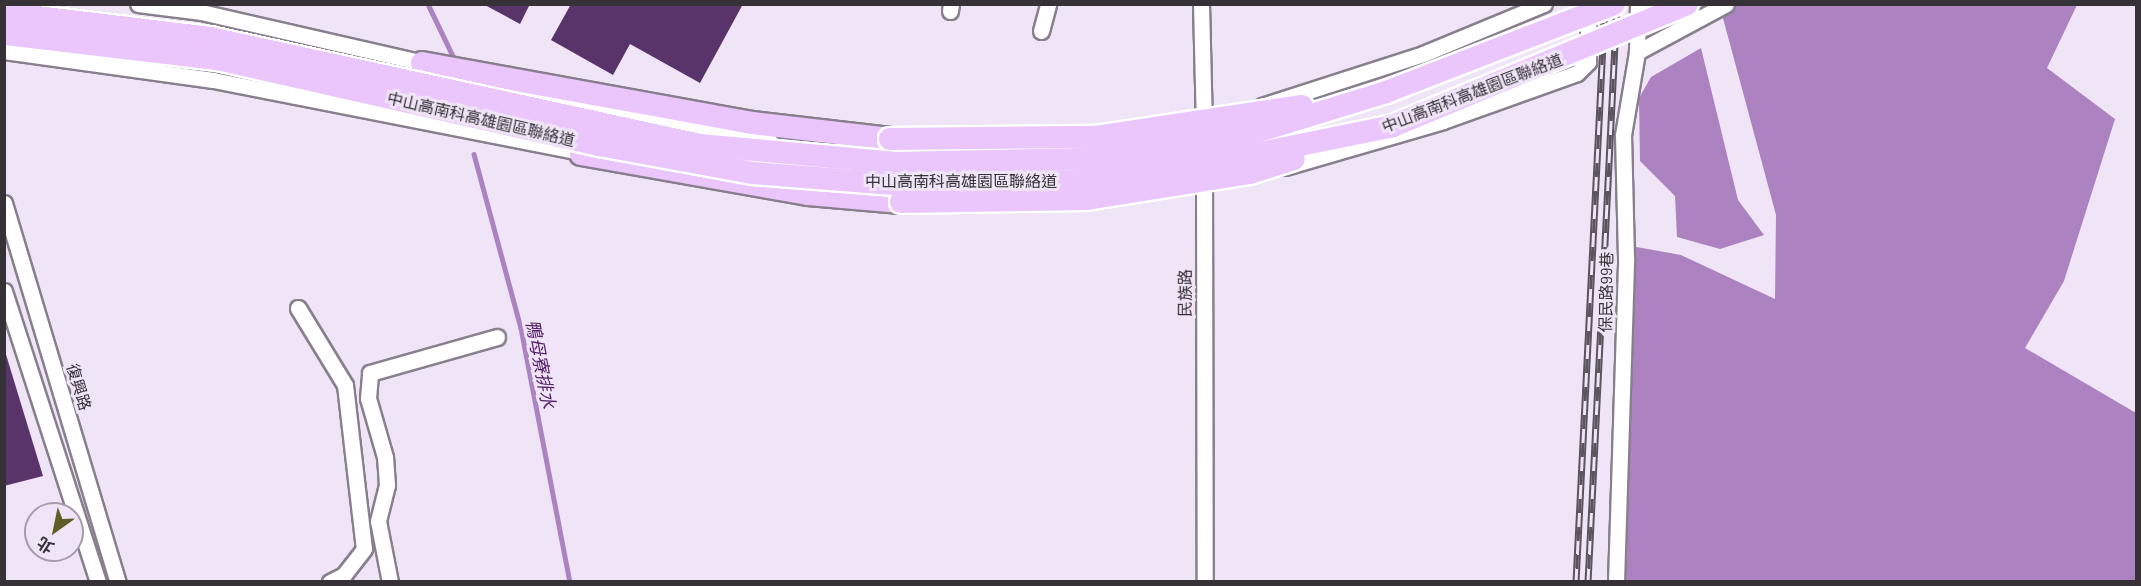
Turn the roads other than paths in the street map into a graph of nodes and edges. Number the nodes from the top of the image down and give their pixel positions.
1 (138, 4) edge
2 (1048, 4) edge
3 (1201, 4) edge
4 (1544, 4) edge
5 (1588, 4) edge
6 (1614, 4) edge
7 (1638, 4) edge
8 (1687, 4) edge
9 (1726, 4) edge
10 (4, 13) edge
11 (1041, 31) dead end
12 (4, 34) edge
13 (4, 51) edge
14 (1637, 52) junction
15 (31, 55) junction
16 (422, 63) junction
17 (4, 65) edge
18 (1386, 92) junction
19 (1393, 126) junction
20 (1204, 131) junction
21 (581, 153) junction
22 (1204, 172) junction
23 (4, 203) edge
24 (4, 291) edge
25 (298, 309) dead end
26 (497, 337) dead end
27 (98, 582) edge
28 (118, 582) edge
29 (330, 582) edge
30 (390, 582) edge
31 (1205, 582) edge
32 (1616, 582) edge

1 - 16 street
2 - 11 street
3 - 20 street, 民族路
4 - 20 street
5 - 22 street
6 - 18 highway, 中山高南科高雄園區聯絡道, bridge
7 - 14 street, 保民路99巷
8 - 19 highway, 中山高南科高雄園區聯絡道, bridge
9 - 14 street
10 - 18 highway, 中山高南科高雄園區聯絡道, bridge
12 - 19 highway, 中山高南科高雄園區聯絡道, bridge
13 - 15 street
14 - 32 street, 保民路99巷
15 - 17 street
15 - 21 street
16 - 18 highway, bridge
16 - 20 street
19 - 21 highway, bridge
20 - 22 street, 民族路
21 - 22 street
22 - 31 street, 民族路
23 - 28 street, 復興路
24 - 27 street
25 - 29 street
26 - 30 street

